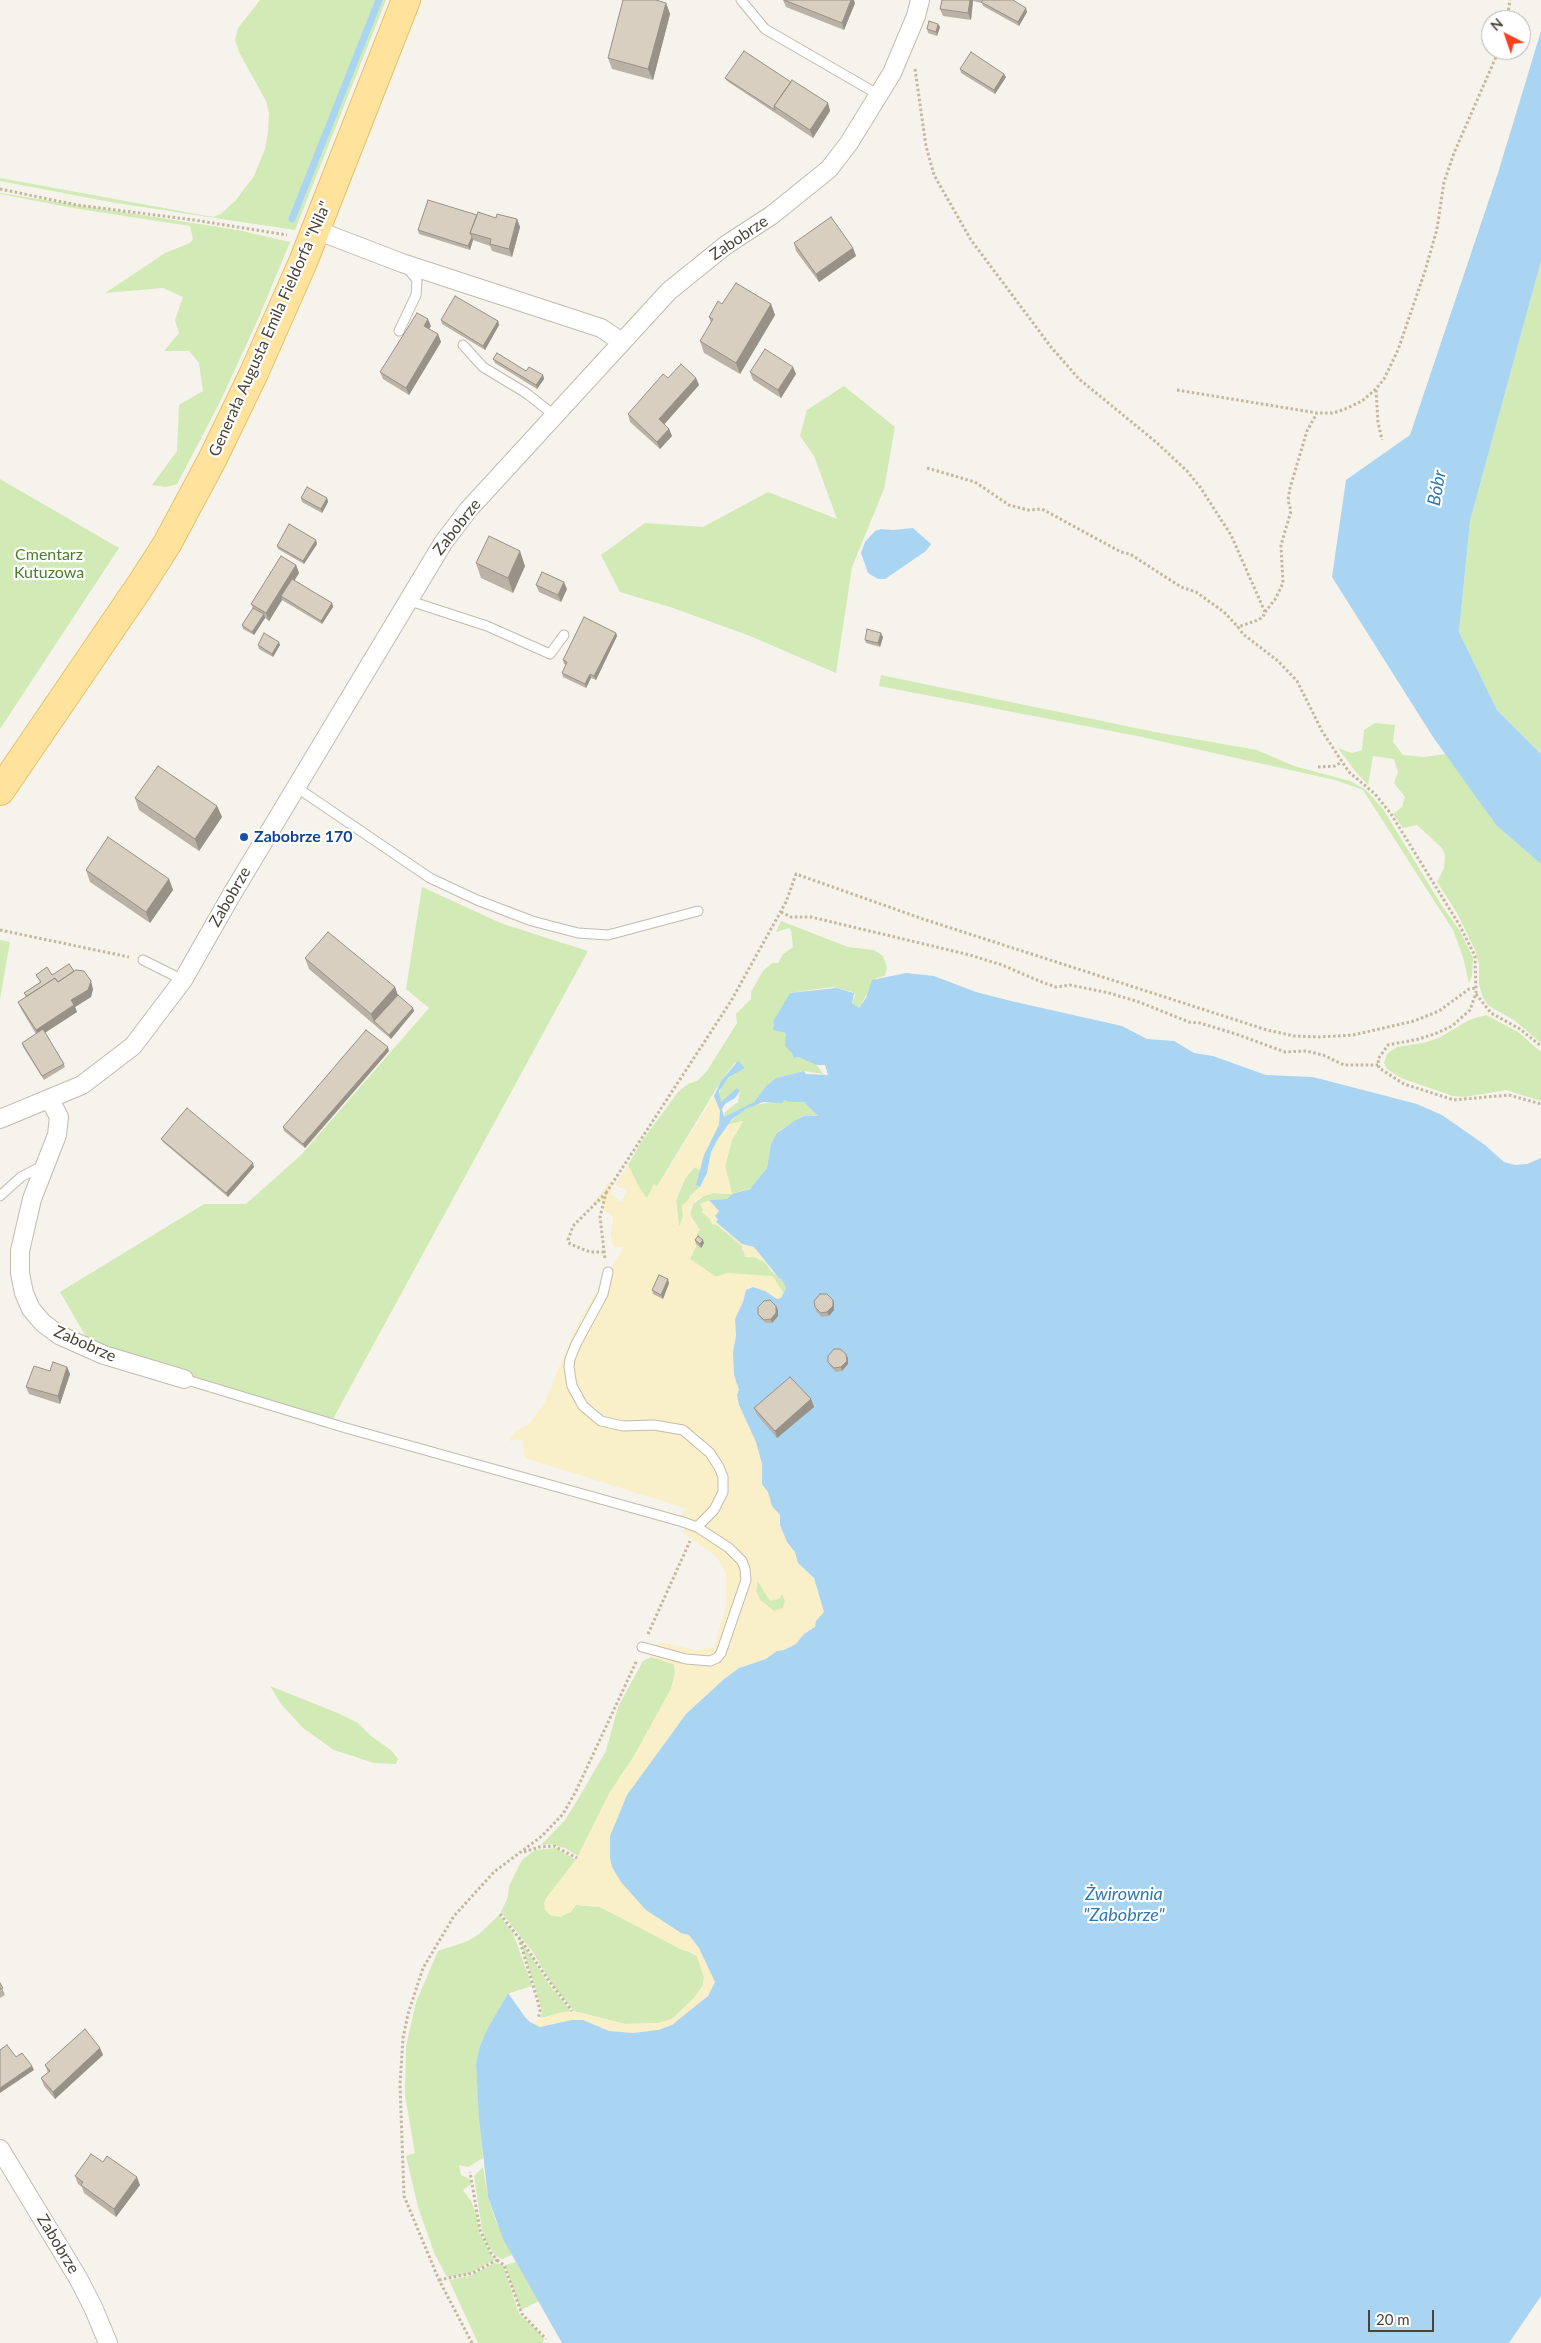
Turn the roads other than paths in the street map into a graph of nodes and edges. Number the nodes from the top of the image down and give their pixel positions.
1 (406, 0) edge
2 (741, 0) edge
3 (920, 0) edge
4 (879, 95) junction
5 (314, 235) junction
6 (402, 263) junction
7 (398, 331) dead end
8 (622, 342) junction
9 (463, 344) dead end
10 (554, 415) junction
11 (407, 600) junction
12 (564, 635) dead end
13 (296, 787) junction
14 (0, 791) edge
15 (698, 911) dead end
16 (143, 960) road end
17 (182, 980) junction
18 (50, 1100) junction
19 (0, 1119) edge
20 (44, 1165) junction
21 (0, 1196) edge
22 (608, 1272) road end
23 (184, 1379) joint
24 (697, 1527) junction
25 (642, 1647) road end
26 (1, 2154) edge
27 (108, 2343) edge

1 - 5 main road, Generała Augusta Emila Fieldorfa "Nila"
2 - 4 lane
3 - 4 street, Zabobrze
4 - 8 street, Zabobrze
5 - 6 street
5 - 14 main road, Generała Augusta Emila Fieldorfa "Nila"
6 - 7 lane
6 - 8 street
8 - 10 street, Zabobrze
9 - 10 lane
10 - 11 street, Zabobrze
11 - 12 lane
11 - 13 street, Zabobrze
13 - 15 lane
13 - 17 street, Zabobrze
16 - 17 lane
17 - 18 street, Zabobrze
18 - 19 street, Zabobrze
18 - 20 street, Zabobrze
20 - 21 lane
20 - 23 street, Zabobrze
22 - 24 lane
23 - 24 lane
24 - 25 lane
26 - 27 street, Zabobrze

